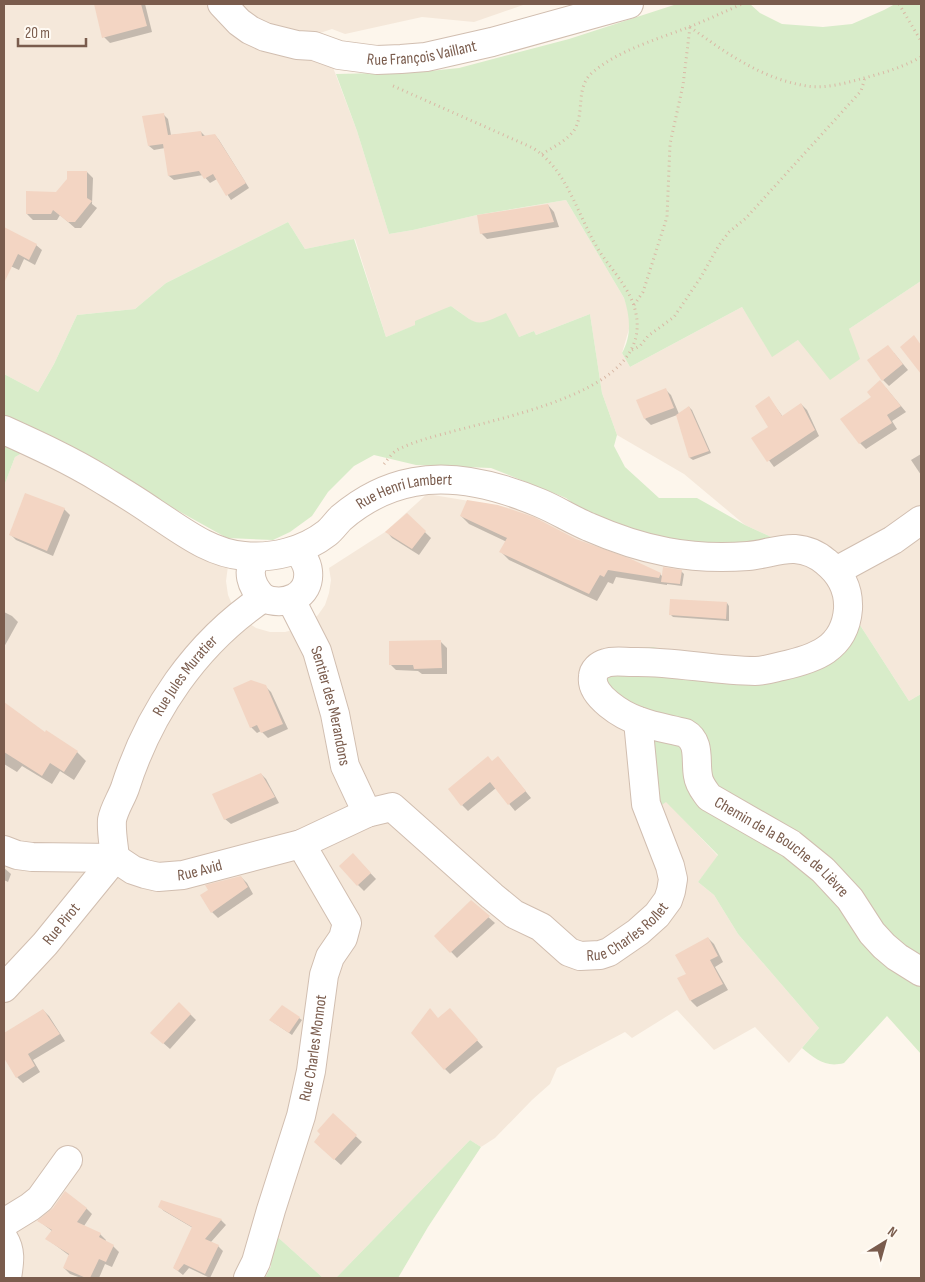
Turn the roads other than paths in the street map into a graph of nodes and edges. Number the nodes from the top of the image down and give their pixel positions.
1 (222, 4) edge
2 (629, 4) edge
3 (4, 430) edge
4 (921, 520) edge
5 (297, 550) junction
6 (256, 557) junction
7 (836, 571) junction
8 (263, 598) junction
9 (292, 600) junction
10 (638, 721) junction
11 (379, 810) junction
12 (301, 844) junction
13 (4, 850) edge
14 (115, 858) junction
15 (921, 972) edge
16 (4, 988) edge
17 (68, 1160) dead end
18 (4, 1223) edge
19 (4, 1239) edge
20 (252, 1270) edge
21 (7, 1278) edge

1 - 2 street, Rue François Vaillant
3 - 6 street, Rue Henri Lambert
4 - 7 street
5 - 6 street, Rue Henri Lambert
5 - 7 street, Rue Henri Lambert
5 - 9 street
6 - 8 street
7 - 10 street, Chemin de la Bouche de Lièvre
8 - 9 street
8 - 14 street, Rue Jules Muratier
9 - 11 street, Sentier des Merandons
10 - 11 street, Rue Charles Rollet
10 - 15 street, Chemin de la Bouche de Lièvre
11 - 12 street, Rue Avid
12 - 14 street, Rue Avid
12 - 20 street, Rue Charles Monnot
13 - 14 street
14 - 16 street, Rue Pirot
17 - 18 street
19 - 21 street

